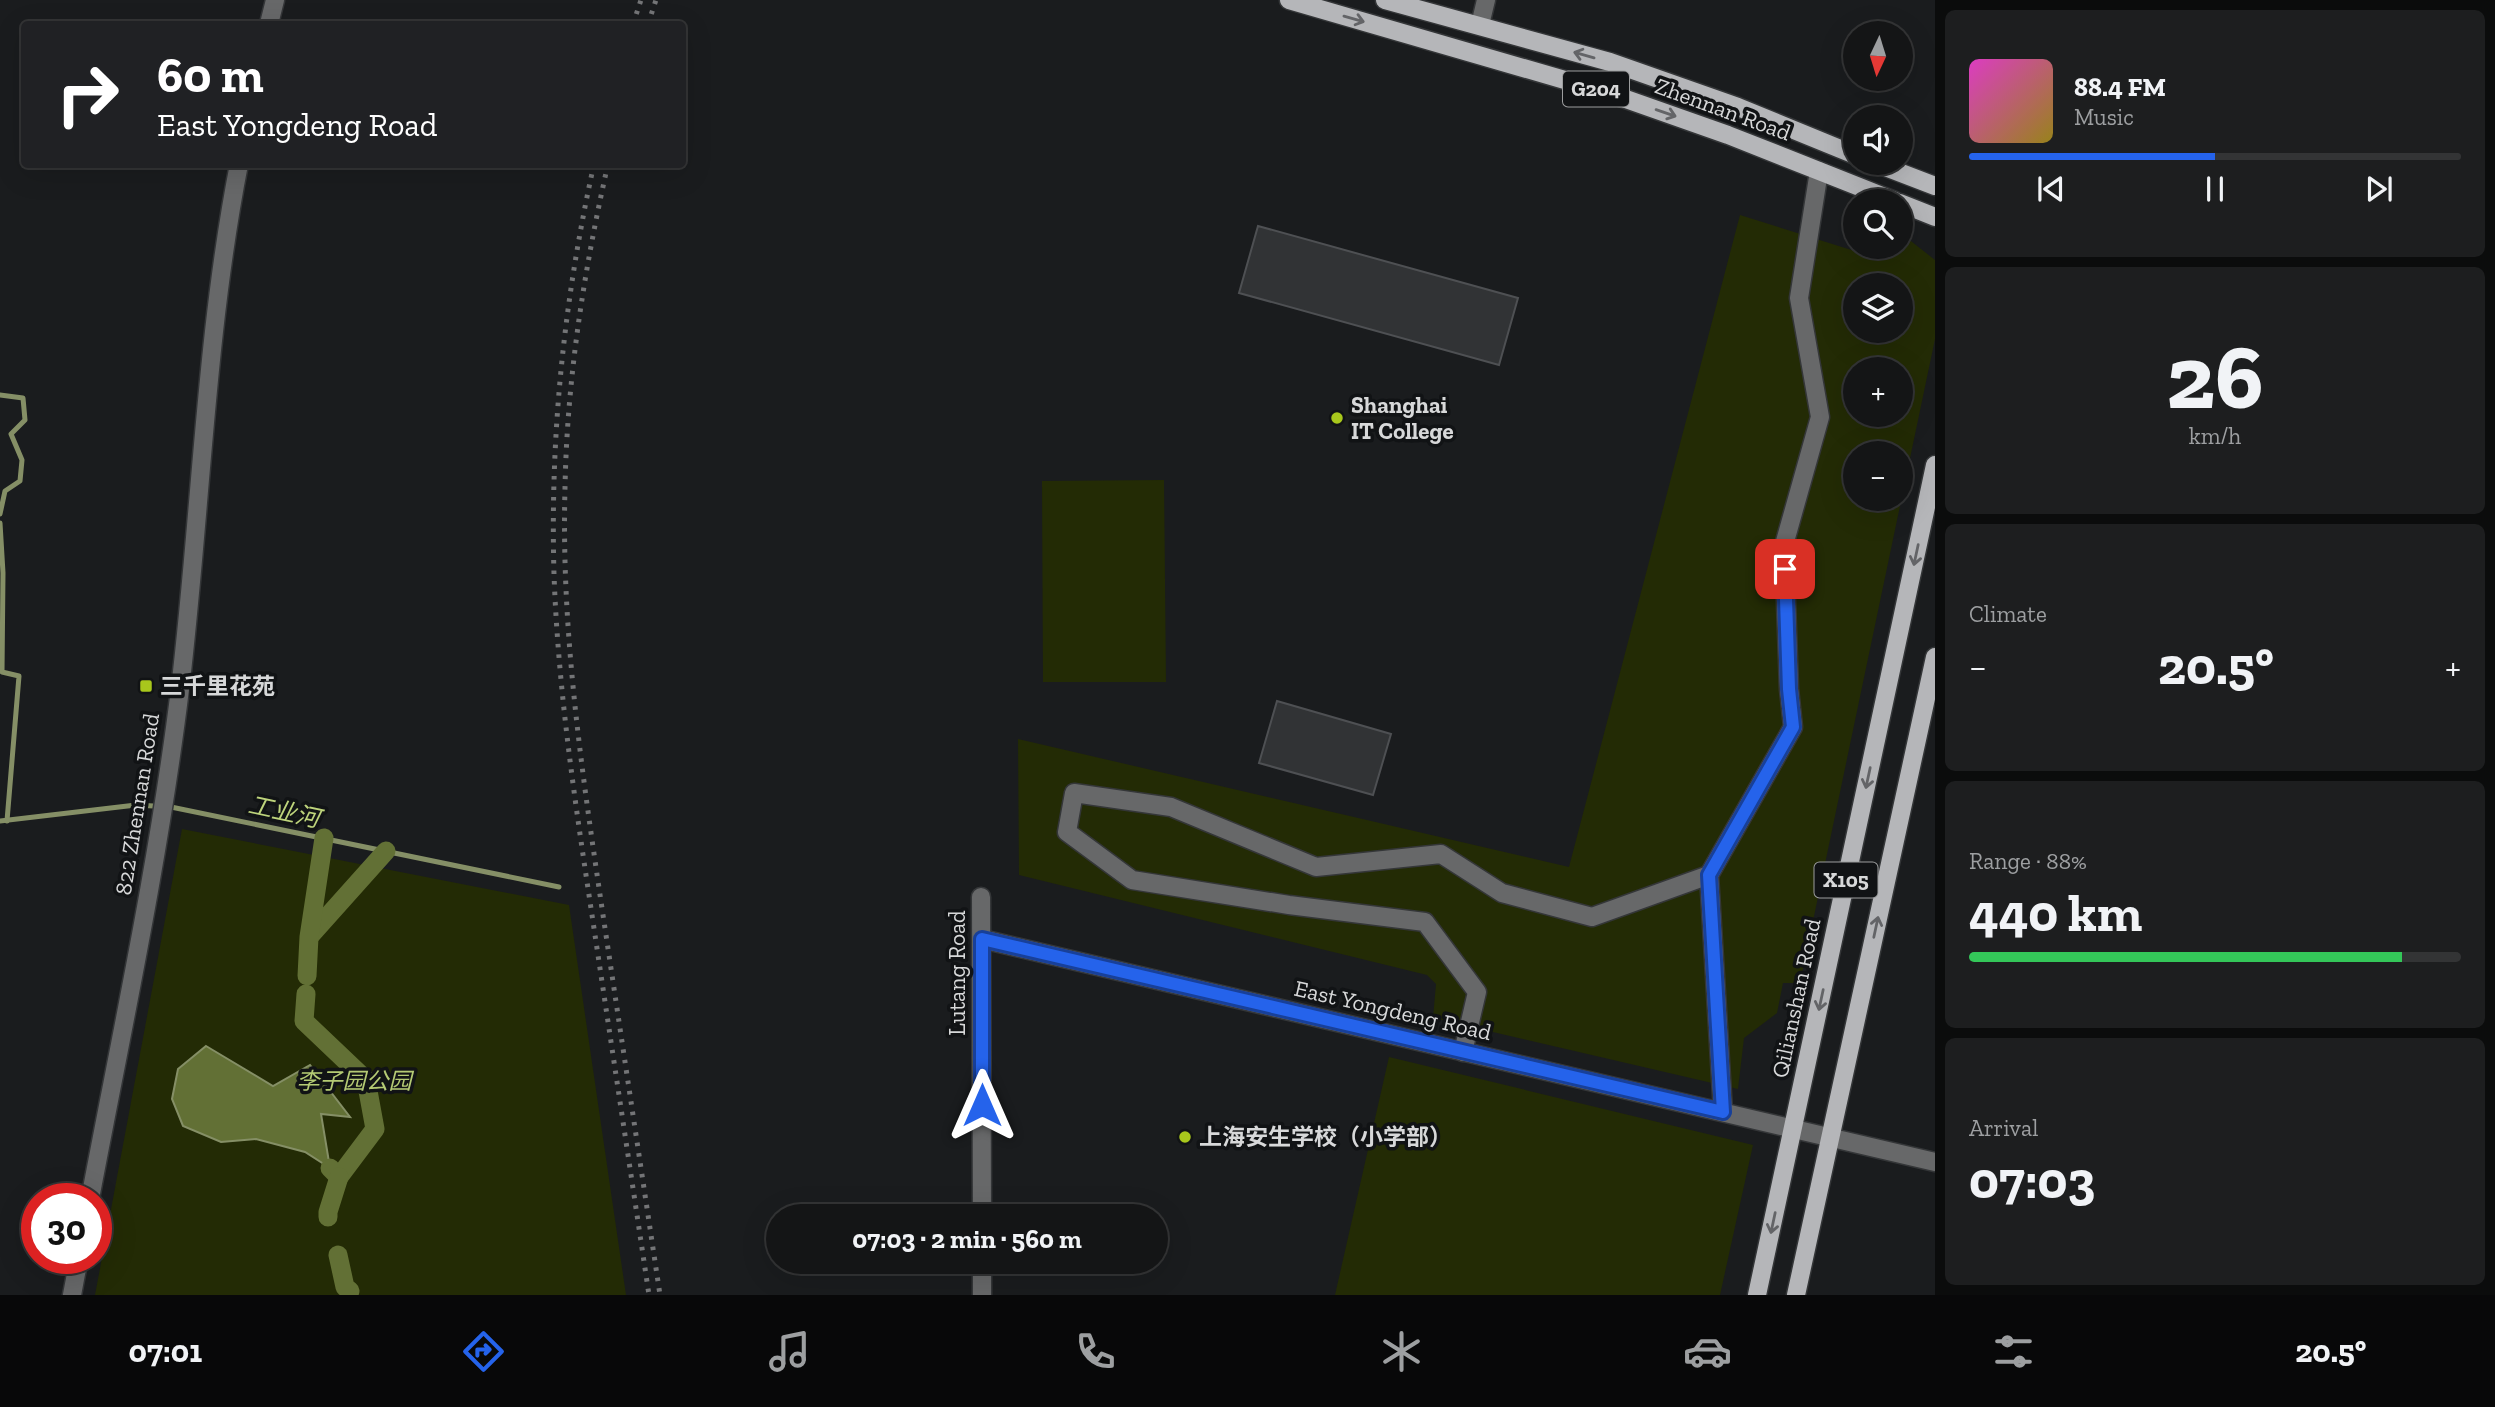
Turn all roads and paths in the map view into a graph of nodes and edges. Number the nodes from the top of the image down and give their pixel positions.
1 (275, 0) edge
2 (1289, 0) edge
3 (1385, 0) edge
4 (1486, 0) edge
5 (270, 21) edge
6 (1480, 25) junction
7 (1843, 150) edge
8 (238, 168) edge
9 (1819, 171) junction
10 (1906, 175) edge
11 (1935, 186) edge
12 (1865, 189) edge
13 (1913, 208) edge
14 (1935, 217) edge
15 (1935, 465) edge
16 (1935, 657) edge
17 (1709, 875) junction
18 (982, 897) dead end
19 (982, 939) junction
20 (1463, 1052) junction
21 (1723, 1112) junction
22 (1793, 1129) junction
23 (1829, 1138) junction
24 (1935, 1161) edge
25 (93, 1183) edge
26 (982, 1204) edge
27 (76, 1274) edge
28 (982, 1274) edge
29 (72, 1295) edge
30 (982, 1295) edge
31 (1757, 1295) edge
32 (1796, 1295) edge

1 - 5 street
2 -> 9 main road, Zhennan Road / G204
3 - 6 main road, Zhennan Road / G204
4 - 6 street
7 -> 6 main road, Zhennan Road / G204
8 - 25 street, 822 Zhennan Road
9 - 12 main road, Zhennan Road / G204
9 - 17 street
10 - 11 main road
13 - 14 main road
15 -> 22 main road, Qilianshan Road / X105
23 -> 16 main road, X105
17 - 20 street
17 - 21 street
18 - 19 street, Lutang Road
19 - 20 street, East Yongdeng Road
19 - 26 street, Lutang Road
20 - 21 street, East Yongdeng Road
21 - 22 street, East Yongdeng Road
22 - 23 street, East Yongdeng Road
22 -> 31 main road, Qilianshan Road / X105
23 - 24 street, East Yongdeng Road
23 - 32 main road, X105
27 - 29 street
28 - 30 street

